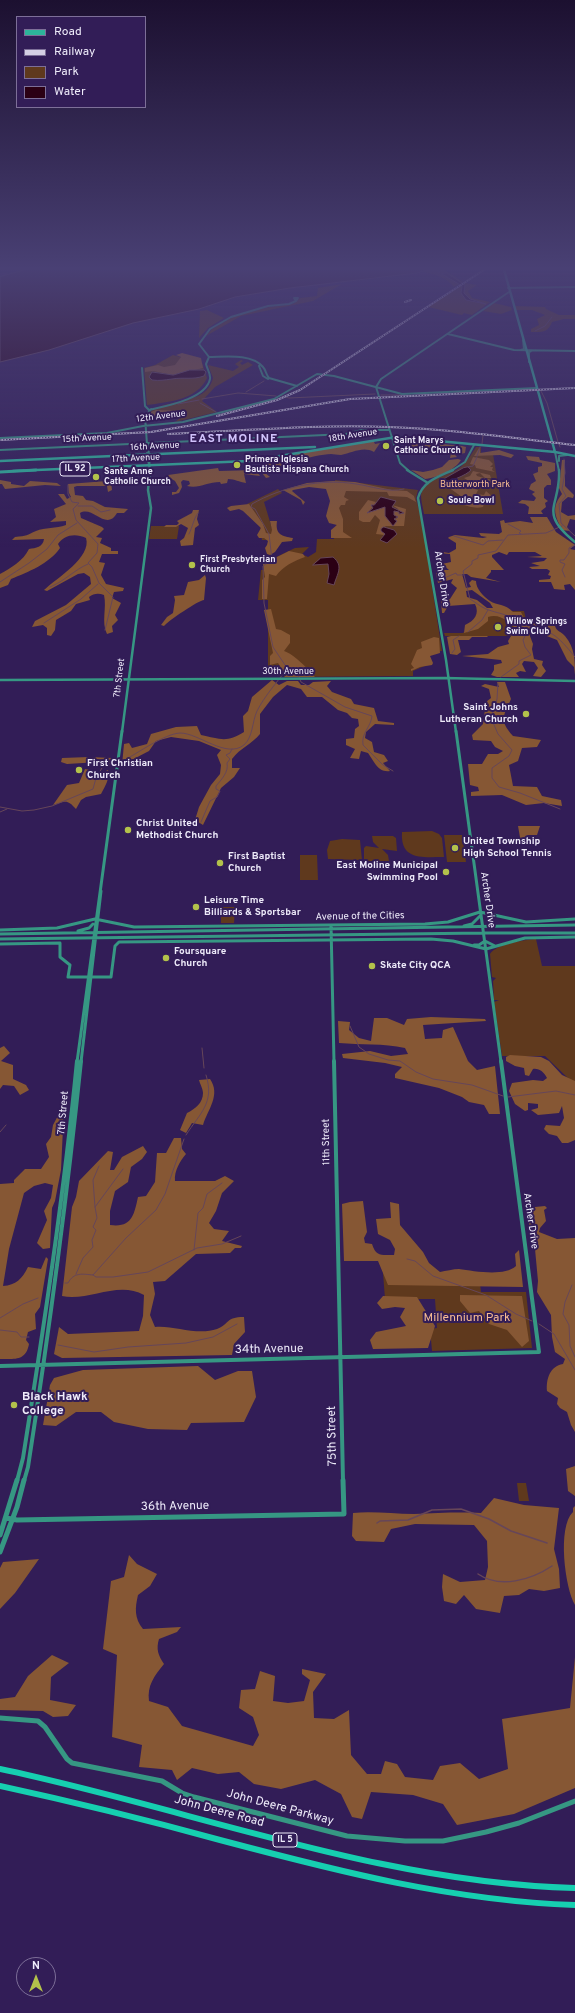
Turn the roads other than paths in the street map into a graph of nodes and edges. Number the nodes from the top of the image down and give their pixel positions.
1 (208, 360) edge
2 (248, 360) edge
3 (411, 360) edge
4 (529, 362) edge
5 (142, 368) dead end
6 (379, 382) junction
7 (367, 385) junction
8 (296, 386) junction
9 (376, 386) junction
10 (382, 388) junction
11 (536, 388) junction
12 (375, 390) junction
13 (150, 410) junction
14 (146, 425) junction
15 (389, 430) junction
16 (391, 437) junction
17 (0, 438) edge
18 (148, 443) junction
19 (474, 445) junction
20 (335, 446) junction
21 (0, 450) edge
22 (555, 452) junction
23 (148, 454) junction
24 (567, 455) junction
25 (575, 456) edge
26 (0, 461) edge
27 (249, 461) joint
28 (149, 466) junction
29 (559, 466) junction
30 (0, 472) edge
31 (428, 483) junction
32 (575, 542) edge
33 (448, 678) junction
34 (128, 679) junction
35 (0, 680) edge
36 (575, 681) edge
37 (470, 914) junction
38 (481, 914) junction
39 (498, 916) junction
40 (477, 919) junction
41 (575, 919) edge
42 (96, 920) junction
43 (482, 922) junction
44 (98, 925) junction
45 (330, 925) junction
46 (575, 925) edge
47 (545, 927) junction
48 (483, 928) junction
49 (411, 929) junction
50 (0, 930) edge
51 (331, 930) junction
52 (146, 932) junction
53 (575, 932) edge
54 (95, 933) junction
55 (478, 933) junction
56 (483, 933) junction
57 (0, 934) edge
58 (26, 934) junction
59 (431, 934) dead end
60 (331, 937) junction
61 (575, 937) edge
62 (94, 938) junction
63 (111, 938) junction
64 (0, 939) edge
65 (46, 939) junction
66 (484, 941) junction
67 (0, 944) edge
68 (472, 946) junction
69 (496, 946) junction
70 (91, 947) junction
71 (486, 949) junction
72 (94, 951) junction
73 (89, 978) junction
74 (539, 1352) joint
75 (341, 1358) junction
76 (38, 1365) junction
77 (44, 1365) junction
78 (0, 1366) edge
79 (344, 1514) joint
80 (6, 1518) junction
81 (13, 1519) junction
82 (0, 1534) edge
83 (0, 1552) edge
84 (0, 1718) edge
85 (0, 1770) edge
86 (0, 1786) edge
87 (575, 1800) edge
88 (575, 1888) edge
89 (575, 1905) edge

1 - 13 street
2 - 8 street
3 - 6 street
4 - 11 main road
5 - 13 street
6 - 7 street
6 - 9 street
7 - 8 street, 12th Avenue
7 - 9 street
8 - 14 street, 12th Avenue
9 - 10 street
9 - 12 street
10 - 11 street
10 - 12 street
11 - 22 main road
12 - 15 street
13 - 14 street, 7th Street
14 - 17 street, 12th Avenue
14 - 18 street, 7th Street
15 - 16 street
15 - 18 street, 15th Avenue
16 - 19 main road, 18th Avenue / IL 92
16 - 20 main road, 18th Avenue / IL 92
16 - 31 street
18 - 21 street, 15th Avenue
18 - 23 street, 7th Street
19 - 22 main road, 18th Avenue / IL 92
19 - 31 street
20 - 23 main road, 16th Avenue / IL 92
20 - 27 main road, 18th Avenue / IL 92
22 - 24 main road, 18th Avenue
22 - 29 street
23 - 26 main road, 16th Avenue / IL 92
23 - 28 street, 7th Street
24 - 25 main road, 18th Avenue
24 - 29 street
27 - 28 main road, 17th Avenue / IL 92
28 - 30 main road, 17th Avenue / IL 92
28 - 34 street, 7th Street
29 - 32 street
31 - 33 street, Archer Drive
33 - 34 street, 30th Avenue
33 - 36 street, 30th Avenue
33 - 38 street, Archer Drive
34 - 35 street, 30th Avenue
34 - 42 street, 7th Street
37 - 38 street, Avenue of the Cities
37 - 40 street
37 - 45 street, Avenue of the Cities
38 - 39 street, Avenue of the Cities
38 - 40 street
38 - 43 street, Archer Drive
39 - 41 street, Avenue of the Cities
39 - 43 street
40 - 43 street
40 - 49 street
42 - 44 street, 7th Street
42 - 45 street, Avenue of the Cities
42 - 50 street, Avenue of the Cities
42 - 54 street, 7th Street
42 - 58 street
43 - 47 street
43 - 48 street, Archer Drive
44 - 52 street
44 - 54 street, 7th Street
45 - 51 street, 11th Street
46 - 47 street, Avenue of the Cities
47 - 48 street, Avenue of the Cities
48 - 49 street, Avenue of the Cities
48 - 56 street, Archer Drive
49 - 51 street, Avenue of the Cities
51 - 52 street, Avenue of the Cities
51 - 60 street, 11th Street
52 - 54 street, Avenue of the Cities
53 - 56 street, Avenue of the Cities
54 - 58 street, Avenue of the Cities
54 - 62 street, 7th Street
55 - 56 street, Avenue of the Cities
55 - 59 street, Avenue of the Cities
55 - 60 street, Avenue of the Cities
56 - 66 street, Archer Drive
57 - 58 street, Avenue of the Cities
60 - 63 street, Avenue of the Cities
60 - 68 street, Avenue of the Cities
60 - 73 street, Avenue of the Cities
60 - 75 street, 11th Street
61 - 69 street, Avenue of the Cities
62 - 63 street, Avenue of the Cities
62 - 65 street, Avenue of the Cities
62 - 70 street, 7th Street
62 - 72 street, 7th Street
63 - 72 street
64 - 65 street, Avenue of the Cities
65 - 70 street
66 - 68 street
66 - 69 street
66 - 71 street, Archer Drive
67 - 73 street
68 - 71 street, Avenue of the Cities
69 - 71 street, Avenue of the Cities
70 - 73 street, 7th Street
71 - 74 street, Archer Drive
72 - 73 street, 7th Street
73 - 76 street, 7th Street
73 - 77 street, 7th Street
74 - 75 street, 34th Avenue
75 - 77 street, 34th Avenue
75 - 79 street, 75th Street
76 - 77 street, 34th Avenue
76 - 78 street, 34th Avenue
76 - 80 street, 7th Street
77 - 81 street, 7th Street
79 - 81 street, 36th Avenue
80 - 81 street, 36th Avenue
80 - 82 street, 7th Street
81 - 83 street, 7th Street
84 - 87 street, John Deere Parkway
85 - 88 highway, John Deere Road / IL 5
86 - 89 highway, IL 5

